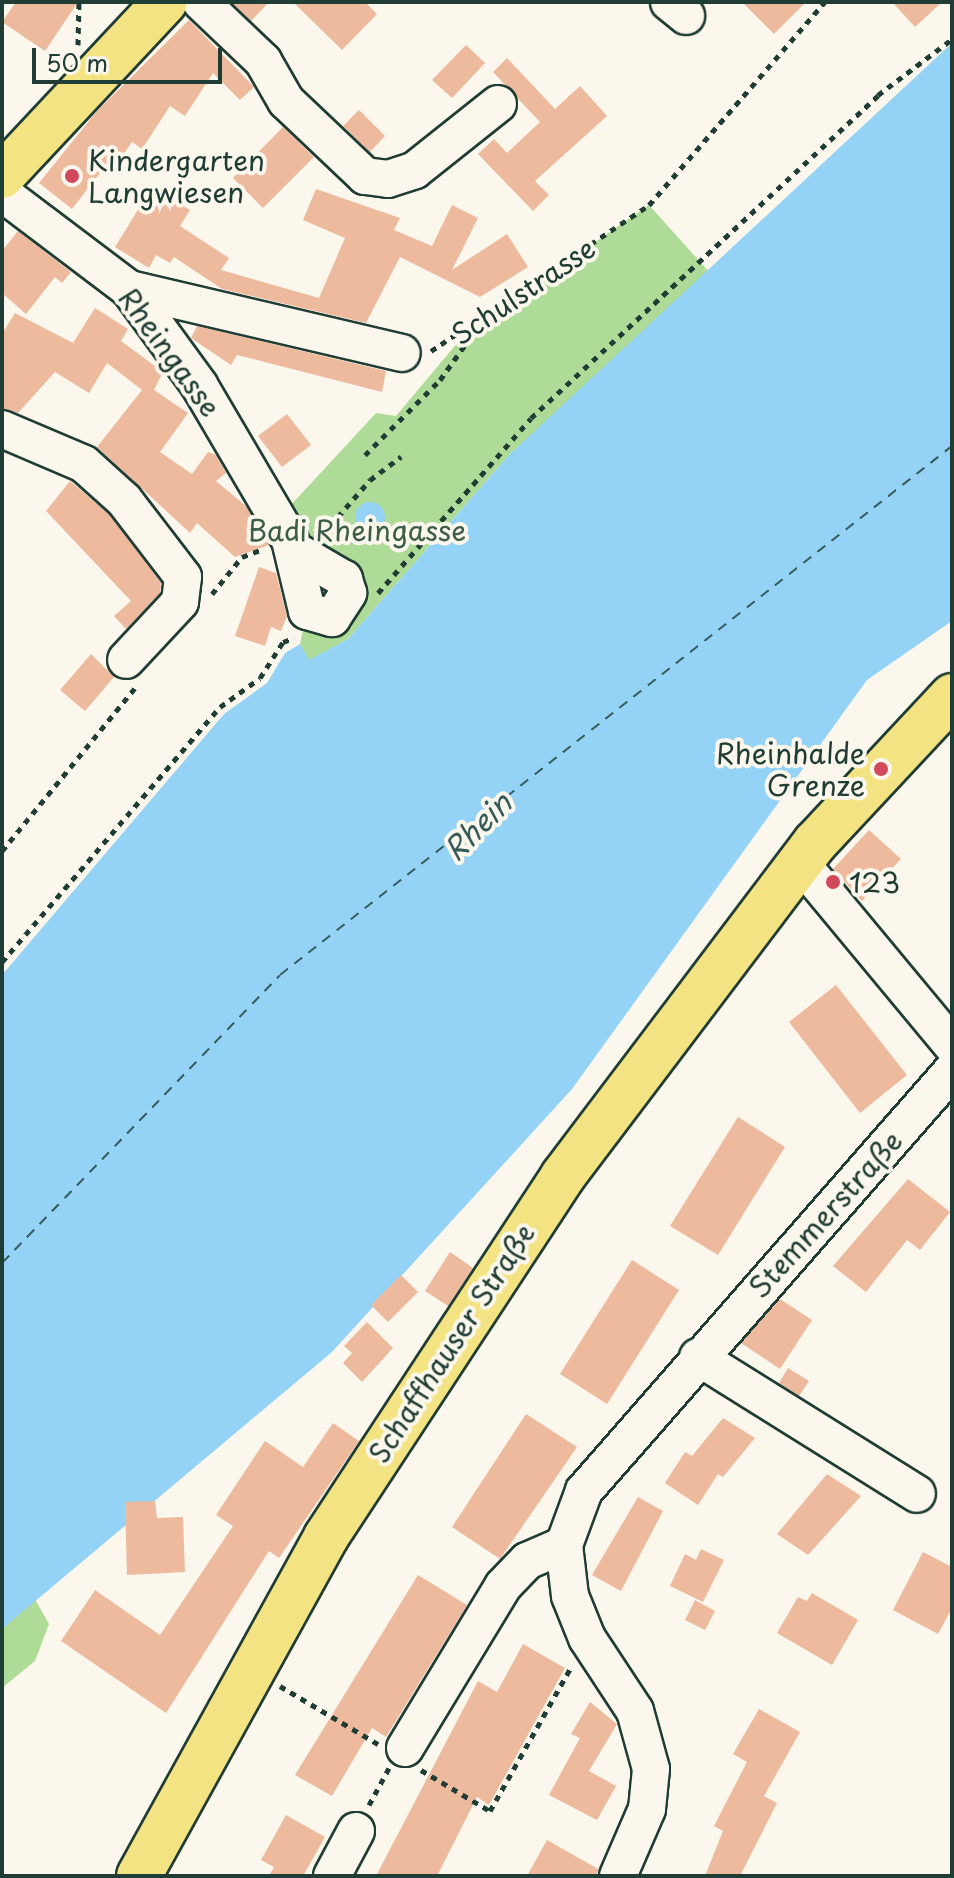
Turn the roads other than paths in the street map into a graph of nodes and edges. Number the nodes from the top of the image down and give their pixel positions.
1 (165, 2) edge
2 (201, 2) edge
3 (498, 104) dead end
4 (2, 176) edge
5 (2, 193) edge
6 (129, 289) junction
7 (402, 353) road end
8 (2, 429) edge
9 (299, 553) road end
10 (126, 660) dead end
11 (952, 696) edge
12 (807, 852) junction
13 (952, 1045) edge
14 (952, 1071) edge
15 (698, 1357) junction
16 (917, 1494) dead end
17 (564, 1545) junction
18 (400, 1751) road end
19 (356, 1831) road end
20 (139, 1876) edge
21 (332, 1876) edge
22 (618, 1876) edge

1 - 4 main road
2 - 3 street
5 - 6 street, Rheingasse
6 - 7 street
6 - 9 street, Rheingasse
8 - 10 street
11 - 12 main road, Schaffhauser Straße
12 - 13 street
12 - 20 main road, Schaffhauser Straße
14 - 15 street, Stemmerstraße
15 - 16 street
15 - 17 street, Stemmerstraße
17 - 18 street
17 - 22 street, Stemmerstraße
19 - 21 street

